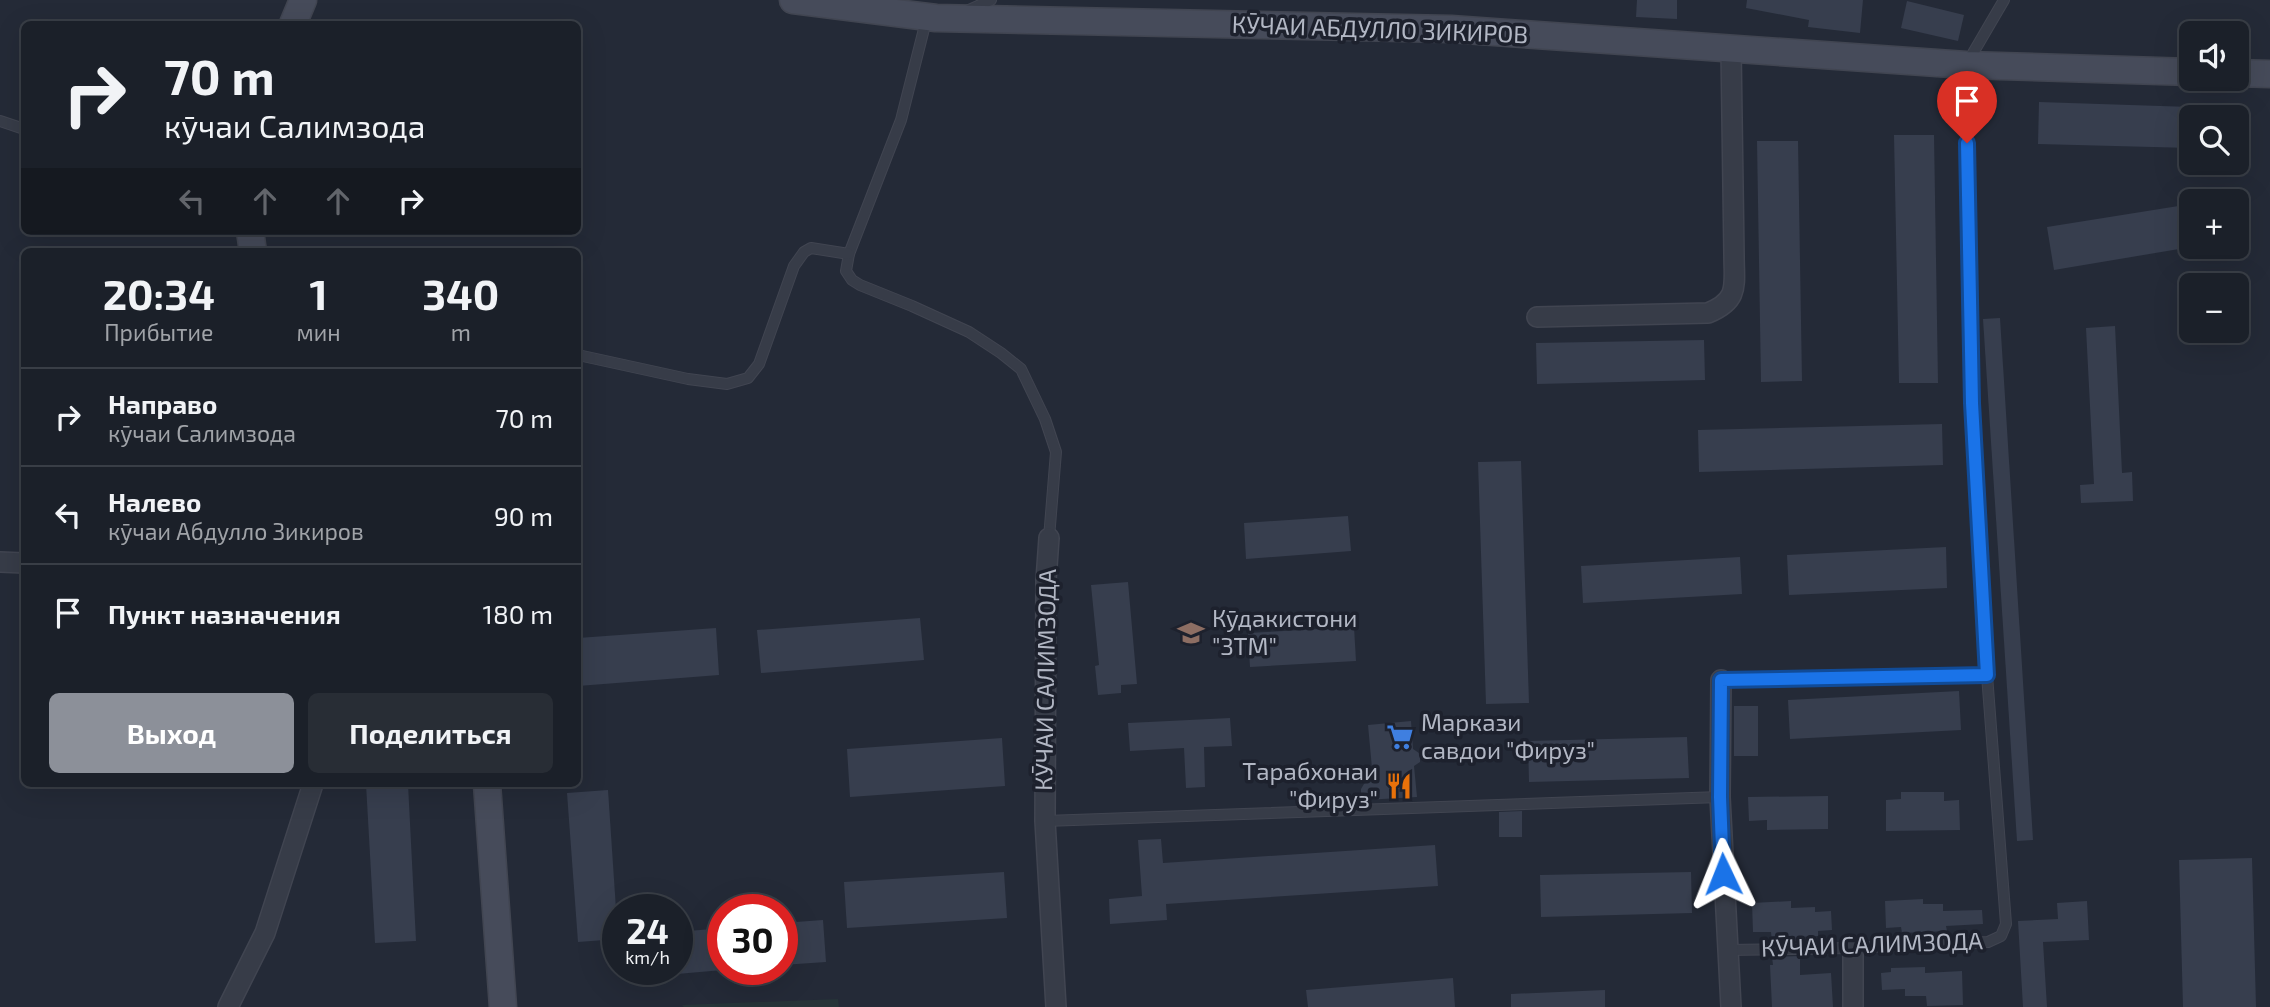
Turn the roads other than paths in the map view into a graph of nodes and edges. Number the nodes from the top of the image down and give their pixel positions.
1 (303, 0) edge
2 (793, 0) edge
3 (991, 0) edge
4 (2004, 0) edge
5 (940, 18) junction
6 (294, 21) edge
7 (1731, 49) junction
8 (1966, 65) junction
9 (2179, 72) edge
10 (2249, 73) edge
11 (2270, 74) edge
12 (0, 121) edge
13 (21, 128) edge
14 (849, 254) junction
15 (1537, 317) dead end
16 (581, 356) edge
17 (1049, 538) joint
18 (0, 562) edge
19 (21, 563) edge
20 (1987, 675) junction
21 (1721, 680) joint
22 (312, 787) edge
23 (487, 787) edge
24 (1720, 797) junction
25 (1045, 821) junction
26 (1853, 948) junction
27 (1726, 950) junction
28 (228, 1007) edge
29 (503, 1007) edge
30 (1056, 1007) edge
31 (1731, 1007) edge
32 (1853, 1007) edge

1 - 6 street
2 - 5 street, КӮЧАИ АБДУЛЛО ЗИКИРОВ
3 - 5 lane
4 - 8 lane
5 - 7 street, КӮЧАИ АБДУЛЛО ЗИКИРОВ
5 - 14 lane
7 - 8 street, КӮЧАИ АБДУЛЛО ЗИКИРОВ
7 - 15 street
8 - 9 street, КӮЧАИ АБДУЛЛО ЗИКИРОВ
8 - 20 lane
10 - 11 street
12 - 13 lane
14 - 16 lane
14 - 17 lane
17 - 25 street, КӮЧАИ САЛИМЗОДА
18 - 19 street
20 - 21 lane, КӮЧАИ САЛИМЗОДА
20 - 26 lane, КӮЧАИ САЛИМЗОДА
21 - 24 street, КӮЧАИ САЛИМЗОДА
22 - 28 street
23 - 29 street
24 - 25 lane, КӮЧАИ САЛИМЗОДА
24 - 27 street, КӮЧАИ САЛИМЗОДА
25 - 30 street, КӮЧАИ САЛИМЗОДА
26 - 27 lane, КӮЧАИ САЛИМЗОДА
26 - 32 street
27 - 31 street, КӮЧАИ САЛИМЗОДА

